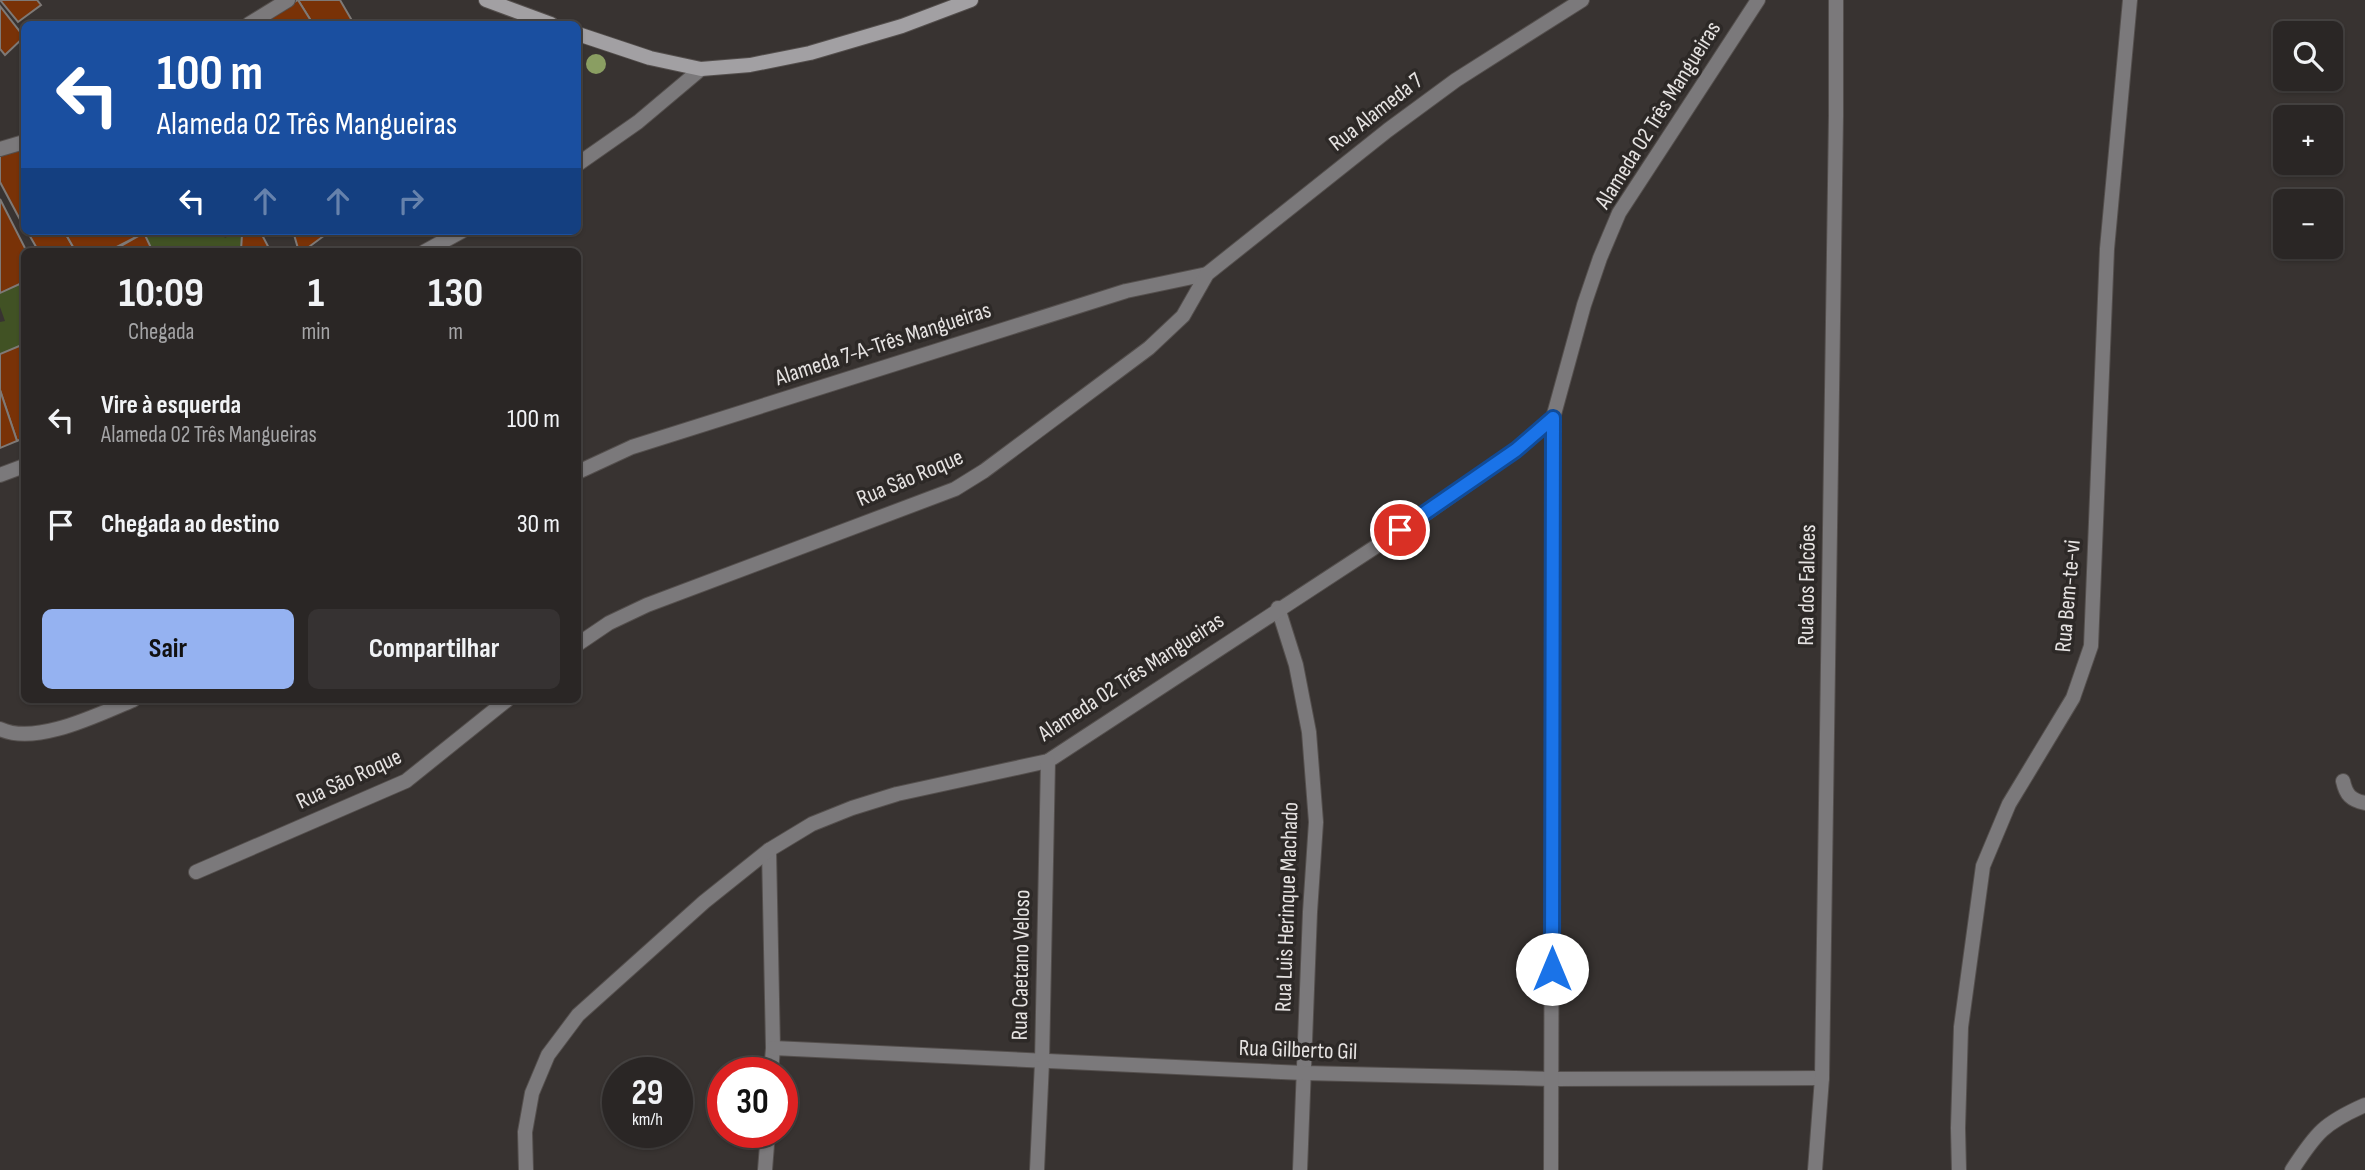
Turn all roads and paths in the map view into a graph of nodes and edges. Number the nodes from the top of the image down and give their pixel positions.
1 (288, 0) edge
2 (486, 0) edge
3 (971, 0) edge
4 (1581, 0) edge
5 (1758, 0) edge
6 (1836, 0) edge
7 (2130, 0) edge
8 (254, 21) edge
9 (543, 21) edge
10 (581, 35) edge
11 (701, 69) junction
12 (21, 143) edge
13 (0, 149) edge
14 (581, 162) edge
15 (454, 235) edge
16 (431, 248) edge
17 (1207, 274) junction
18 (1553, 418) junction
19 (21, 467) edge
20 (581, 471) edge
21 (0, 475) edge
22 (1278, 608) junction
23 (581, 642) edge
24 (126, 703) edge
25 (503, 703) edge
26 (0, 729) edge
27 (1048, 761) junction
28 (2343, 781) dead end
29 (2365, 803) edge
30 (769, 850) junction
31 (195, 872) dead end
32 (773, 1048) junction
33 (772, 1057) edge
34 (1042, 1062) junction
35 (1304, 1073) junction
36 (1822, 1078) junction
37 (1552, 1079) junction
38 (2365, 1105) edge
39 (767, 1148) edge
40 (526, 1170) edge
41 (765, 1170) edge
42 (1037, 1170) edge
43 (1300, 1170) edge
44 (1551, 1170) edge
45 (1815, 1170) edge
46 (1959, 1170) edge
47 (2292, 1170) edge

1 - 8 street
2 - 9 main road
3 - 11 main road
4 - 17 street, Rua Alameda 7
5 - 18 street, Alameda 02 Três Mangueiras
6 - 36 street, Rua dos Falcões
7 - 46 street, Rua Bem-te-vi
10 - 11 main road
11 - 14 street
12 - 13 street
15 - 16 street
17 - 20 street, Alameda 7-A-Três Mangueiras
17 - 23 street, Rua São Roque
18 - 22 street, Alameda 02 Três Mangueiras
18 - 37 street, Alameda 02 Três Mangueiras
19 - 21 street
22 - 27 street, Alameda 02 Três Mangueiras
22 - 35 street, Rua Luis Herinque Machado
24 - 26 street
25 - 31 street, Rua São Roque
27 - 30 street, Alameda 02 Três Mangueiras
27 - 34 street, Rua Caetano Veloso
28 - 29 street
30 - 32 street
30 - 40 street, Alameda 02 Três Mangueiras
32 - 33 street
32 - 34 street, Rua Gilberto Gil
34 - 35 street, Rua Gilberto Gil
34 - 42 street, Rua Caetano Veloso
35 - 37 street, Rua Gilberto Gil
35 - 43 street, Rua Luis Herinque Machado
36 - 37 street, Rua Gilberto Gil
36 - 45 street, Rua dos Falcões
37 - 44 street, Alameda 02 Três Mangueiras
38 - 47 street
39 - 41 street

